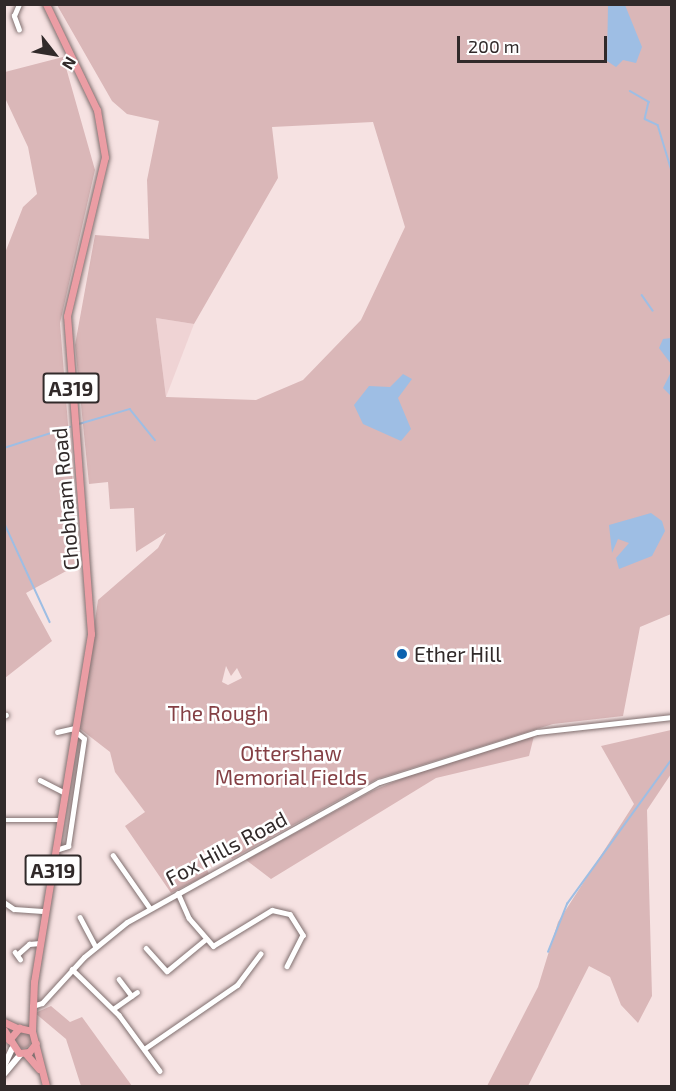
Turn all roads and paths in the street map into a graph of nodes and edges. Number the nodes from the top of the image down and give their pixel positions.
1 (19, 4) edge
2 (46, 4) edge
3 (19, 30) dead end
4 (672, 717) edge
5 (74, 729) junction
6 (57, 732) dead end
7 (40, 780) dead end
8 (65, 793) junction
9 (4, 820) edge
10 (61, 820) junction
11 (56, 850) junction
12 (113, 855) dead end
13 (178, 892) junction
14 (4, 902) edge
15 (150, 908) junction
16 (46, 911) junction
17 (80, 917) dead end
18 (206, 939) junction
19 (40, 943) junction
20 (96, 947) junction
21 (146, 948) dead end
22 (260, 954) dead end
23 (18, 955) dead end
24 (287, 966) dead end
25 (72, 969) junction
26 (119, 979) dead end
27 (137, 992) dead end
28 (132, 996) junction
29 (32, 1008) junction
30 (113, 1009) junction
31 (4, 1022) edge
32 (20, 1028) junction
33 (4, 1030) edge
34 (32, 1031) junction
35 (9, 1040) junction
36 (36, 1043) junction
37 (12, 1049) junction
38 (144, 1049) junction
39 (23, 1054) junction
40 (4, 1066) edge
41 (160, 1071) dead end
42 (4, 1074) edge
43 (45, 1086) edge

1 - 3 street
2 - 5 main road, Chobham Road / A319
4 - 13 street, Fox Hills Road
5 - 6 street
5 - 8 main road, Chobham Road / A319
5 - 11 street, Chobham Road
7 - 8 street
8 - 10 main road, Chobham Road / A319
9 - 10 street
10 - 11 main road, Chobham Road / A319
11 - 16 main road, Chobham Road / A319
12 - 15 street
13 - 15 street, Fox Hills Road
13 - 18 street
14 - 16 street
15 - 20 street, Fox Hills Road
16 - 19 main road, Chobham Road / A319
17 - 20 street
18 - 21 street
18 - 24 street
19 - 23 street
19 - 29 main road, Chobham Road / A319
20 - 25 street, Fox Hills Road
22 - 38 street
25 - 29 street, Fox Hills Road
25 - 30 street
26 - 28 street
27 - 28 street
28 - 30 street
29 - 32 main road, Chobham Road / A319
29 - 34 main road, Chobham Road / A319
30 - 38 street
31 - 32 main road
32 - 34 main road
32 - 35 main road
33 - 35 main road
34 - 36 main road
35 - 37 main road
36 - 39 main road
36 - 43 main road
37 - 39 main road
37 - 40 main road
38 - 41 street
39 - 42 main road
39 - 43 main road

